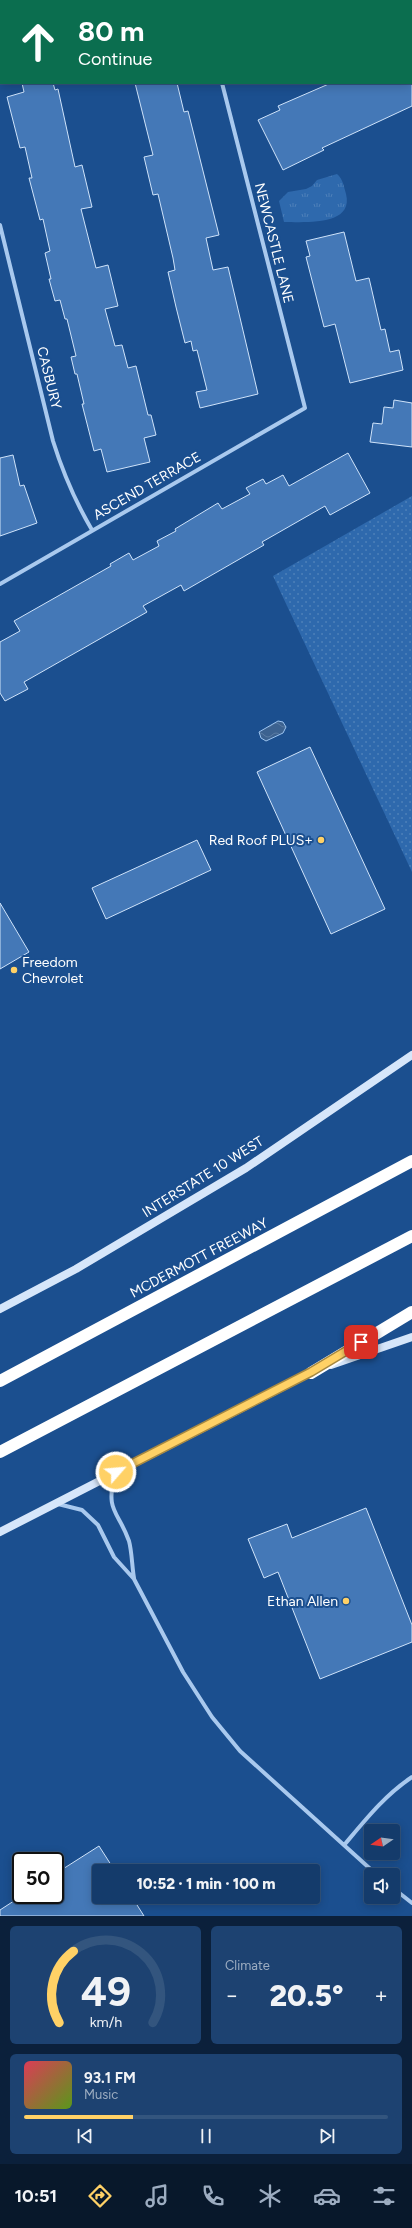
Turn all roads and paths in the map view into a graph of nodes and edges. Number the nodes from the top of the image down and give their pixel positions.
1 (222, 84) edge
2 (0, 225) edge
3 (305, 408) joint
4 (92, 530) junction
5 (0, 584) edge
6 (412, 1055) edge
7 (412, 1161) edge
8 (412, 1236) edge
9 (0, 1309) edge
10 (412, 1312) edge
11 (412, 1337) edge
12 (311, 1372) junction
13 (0, 1381) edge
14 (0, 1452) edge
15 (116, 1472) junction
16 (55, 1503) junction
17 (0, 1532) edge
18 (134, 1579) junction
19 (412, 1777) edge
20 (345, 1844) junction
21 (370, 1868) edge
22 (400, 1894) edge
23 (412, 1904) edge

1 - 3 street, NEWCASTLE LANE
2 - 4 street, CASBURY
3 - 4 street, ASCEND TERRACE
4 - 5 street, ASCEND TERRACE
6 - 9 main road, INTERSTATE 10 WEST
7 - 13 highway, MCDERMOTT FREEWAY
8 - 14 highway
10 - 12 highway
11 - 12 main road
12 - 15 main road
15 - 16 main road
15 - 18 street
16 - 17 main road
16 - 18 street
18 - 20 street
19 - 20 street
20 - 21 street
22 - 23 street

